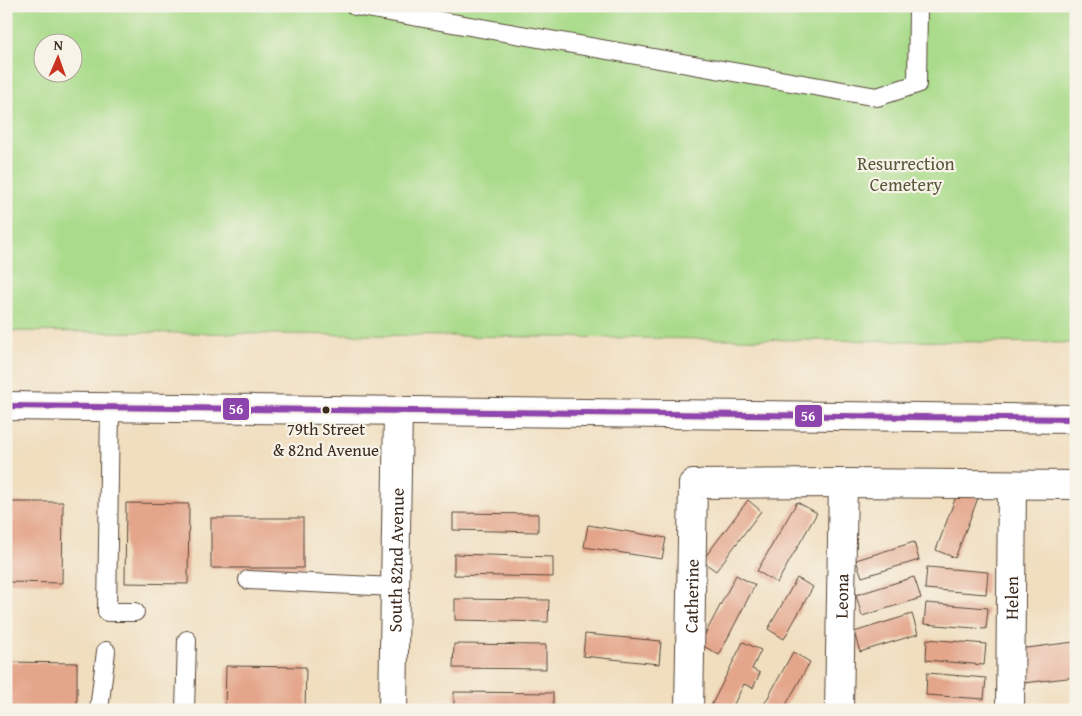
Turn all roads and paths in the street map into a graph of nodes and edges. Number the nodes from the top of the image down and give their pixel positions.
1 (355, 6) edge
2 (918, 6) edge
3 (6, 406) edge
4 (110, 407) junction
5 (398, 411) junction
6 (1076, 419) edge
7 (842, 483) junction
8 (1012, 484) junction
9 (1076, 485) edge
10 (248, 580) dead end
11 (394, 587) junction
12 (135, 612) dead end
13 (186, 640) dead end
14 (106, 651) dead end
15 (99, 710) edge
16 (185, 710) edge
17 (393, 710) edge
18 (689, 710) edge
19 (839, 710) edge
20 (1010, 710) edge

1 - 2 lane
3 - 4 street
4 - 5 street
4 - 12 lane
5 - 6 street
5 - 11 street, South 82nd Avenue
7 - 8 street
7 - 18 street, Catherine
7 - 19 street, Leona
8 - 9 street
8 - 20 street, Helen
10 - 11 lane
11 - 17 street, South 82nd Avenue
13 - 16 lane
14 - 15 lane

